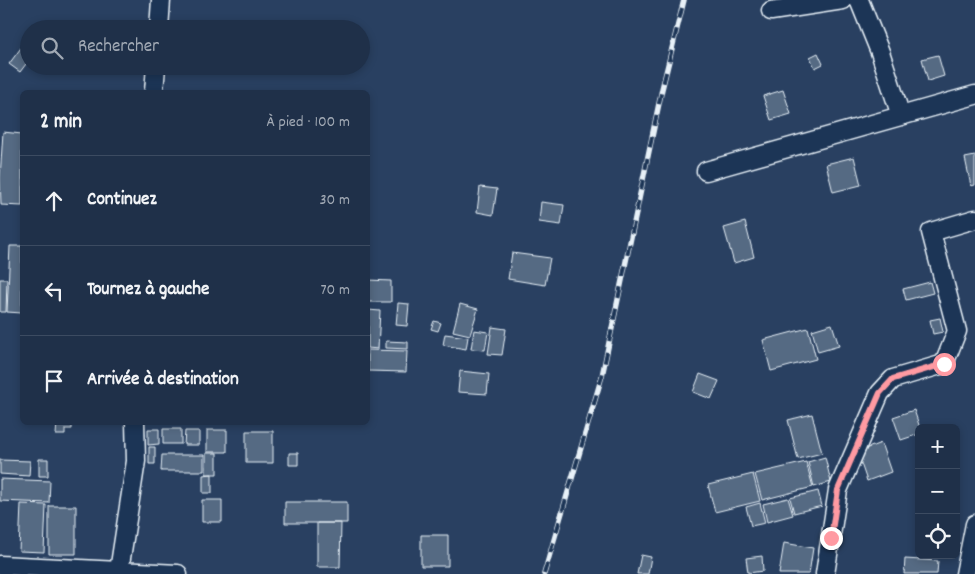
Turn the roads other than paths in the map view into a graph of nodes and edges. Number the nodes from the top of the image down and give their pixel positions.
1 (161, 0) edge
2 (843, 0) edge
3 (859, 0) edge
4 (771, 11) dead end
5 (160, 20) edge
6 (155, 75) edge
7 (154, 90) edge
8 (975, 95) edge
9 (900, 116) junction
10 (706, 171) dead end
11 (975, 219) edge
12 (135, 425) edge
13 (975, 524) edge
14 (0, 565) edge
15 (119, 571) junction
16 (178, 574) edge
17 (824, 574) edge
18 (965, 574) edge

1 - 5 street
2 - 4 street
3 - 9 street
6 - 7 street
8 - 9 street
9 - 10 street
11 - 17 street
12 - 15 street
13 - 18 street
14 - 15 street
15 - 16 street

